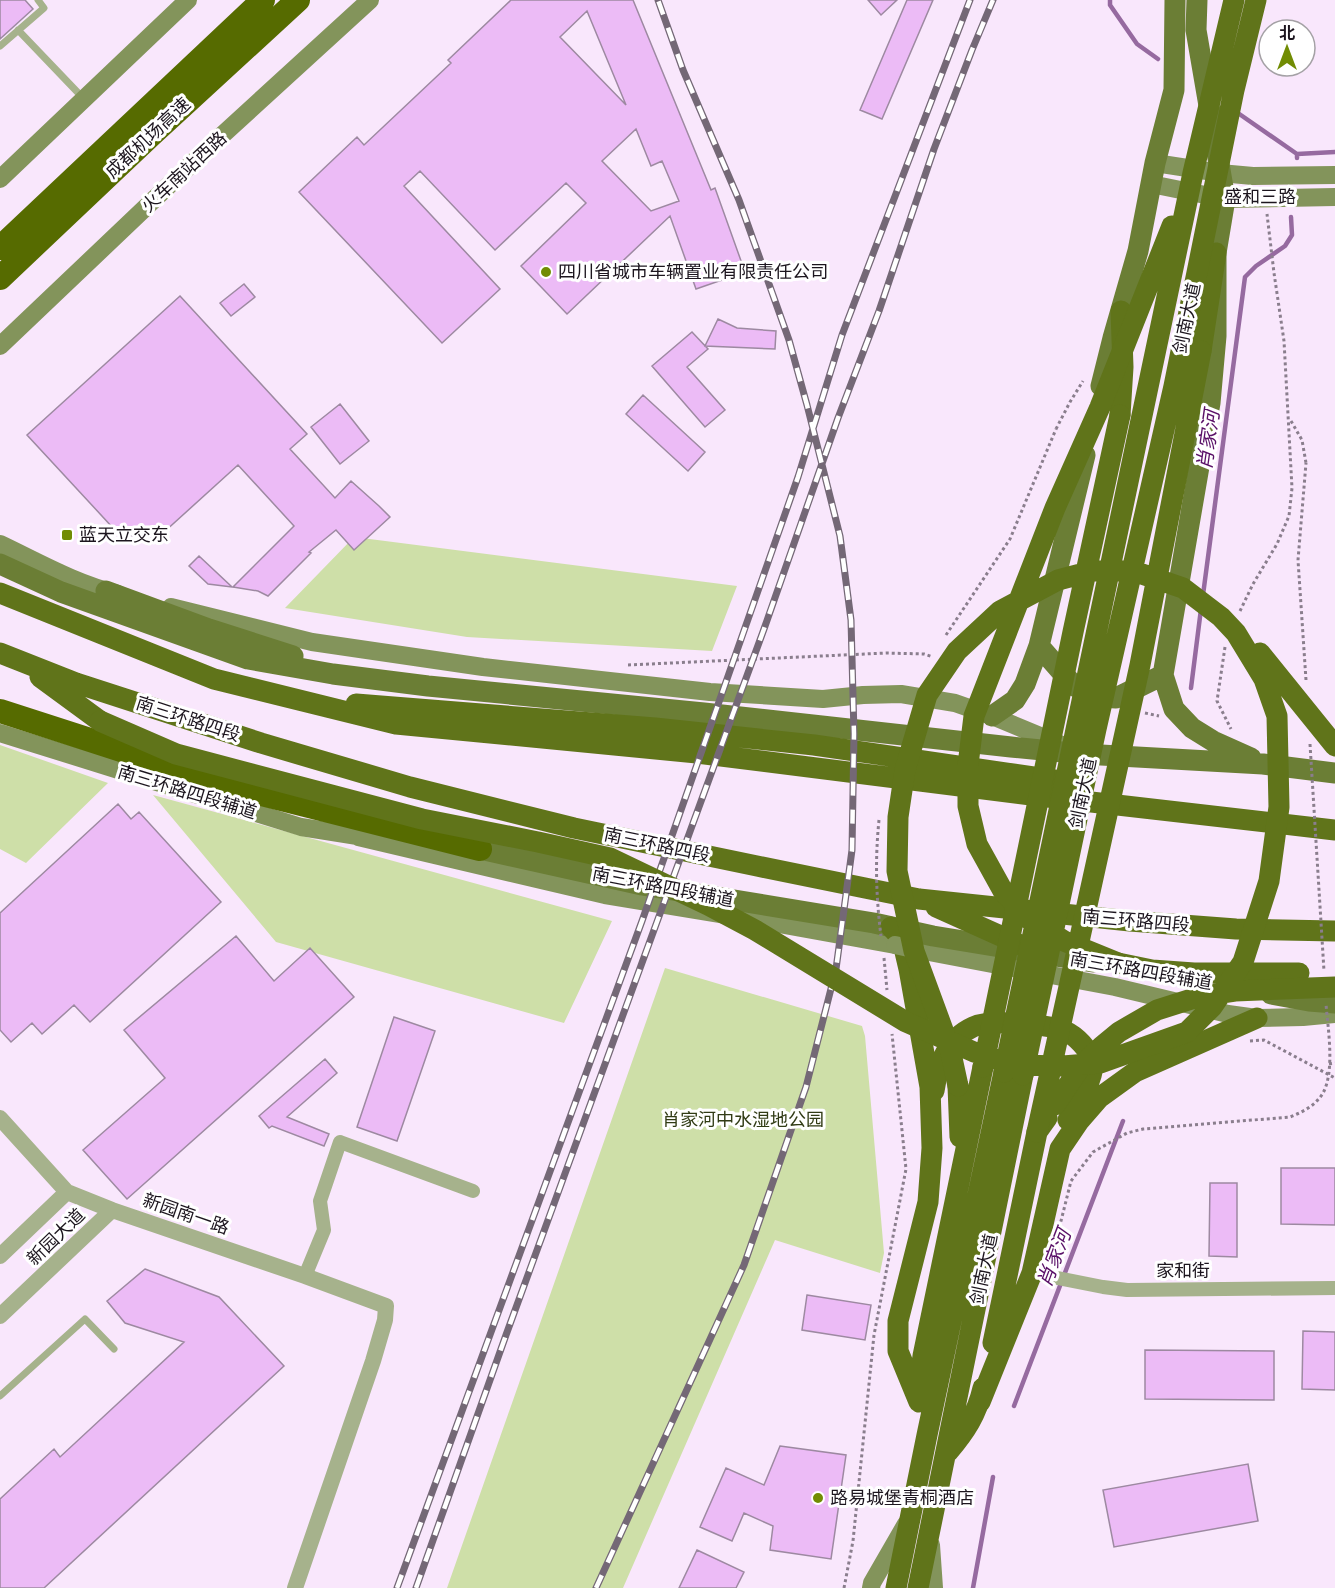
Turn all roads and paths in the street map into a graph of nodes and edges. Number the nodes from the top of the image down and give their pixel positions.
1 (38, 0) edge
2 (263, 0) edge
3 (298, 0) edge
4 (370, 0) edge
5 (1175, 0) edge
6 (1197, 0) edge
7 (1234, 0) edge
8 (1256, 0) edge
9 (179, 3) edge
10 (18, 30) junction
11 (0, 46) edge
12 (84, 99) junction
13 (1155, 163) junction
14 (1193, 173) junction
15 (1220, 173) junction
16 (1335, 176) edge
17 (0, 179) edge
18 (1150, 184) junction
19 (1335, 197) edge
20 (1265, 198) junction
21 (1225, 199) junction
22 (0, 248) edge
23 (1216, 253) junction
24 (0, 278) edge
25 (1121, 311) junction
26 (0, 346) edge
27 (1289, 418) junction
28 (1306, 463) dead end
29 (0, 544) edge
30 (0, 564) edge
31 (106, 591) junction
32 (0, 593) edge
33 (1230, 614) junction
34 (1226, 640) dead end
35 (1039, 646) junction
36 (5, 655) edge
37 (1163, 675) junction
38 (428, 686) junction
39 (69, 688) junction
40 (0, 711) edge
41 (992, 716) junction
42 (0, 732) edge
43 (1232, 732) dead end
44 (1335, 746) edge
45 (1083, 754) junction
46 (1301, 763) dead end
47 (1263, 764) junction
48 (1334, 773) edge
49 (1335, 830) edge
50 (358, 837) junction
51 (480, 849) junction
52 (919, 899) junction
53 (1335, 931) edge
54 (893, 936) junction
55 (1040, 954) junction
56 (1335, 972) edge
57 (1335, 987) edge
58 (1335, 1003) edge
59 (1335, 1014) edge
60 (1257, 1018) junction
61 (891, 1029) dead end
62 (1241, 1042) dead end
63 (1335, 1063) edge
64 (1329, 1064) dead end
65 (1014, 1074) junction
66 (1335, 1078) edge
67 (931, 1111) junction
68 (0, 1118) edge
69 (1038, 1132) junction
70 (1060, 1149) junction
71 (957, 1188) junction
72 (473, 1191) dead end
73 (67, 1192) junction
74 (112, 1210) junction
75 (0, 1256) edge
76 (1042, 1275) junction
77 (305, 1276) junction
78 (1335, 1288) edge
79 (0, 1316) edge
80 (114, 1349) dead end
81 (0, 1396) edge
82 (919, 1402) junction
83 (980, 1402) junction
84 (927, 1435) junction
85 (946, 1454) junction
86 (911, 1515) junction
87 (930, 1525) junction
88 (295, 1588) edge
89 (844, 1588) edge
90 (871, 1588) edge
91 (896, 1588) edge
92 (918, 1588) edge
93 (934, 1588) edge

1 - 10 lane
2 - 22 highway, 成都机场高速
3 - 24 highway, 成都机场高速
4 - 26 main road, 火车南站西路
5 - 13 main road
6 - 15 main road
7 - 14 highway, 剑南大道, bridge
8 - 65 highway, 剑南大道, bridge
9 - 12 main road
10 - 11 lane
10 - 12 lane
12 - 17 main road
13 - 15 main road
13 - 18 main road
14 - 56 highway, bridge
14 - 65 highway, 剑南大道, bridge
15 - 16 main road
15 - 21 main road
18 - 21 main road, 盛和三路
18 - 25 main road
19 - 20 main road, 盛和三路
20 - 21 main road, 盛和三路
20 - 27 path
21 - 23 main road
23 - 37 main road
23 - 69 highway, bridge
25 - 35 main road
25 - 71 highway, bridge
27 - 28 path
27 - 33 path
29 - 31 main road
30 - 38 main road
31 - 38 main road
31 - 41 main road
32 - 49 highway
33 - 39 highway, bridge
33 - 44 highway, bridge
33 - 71 highway, bridge
34 - 43 path
35 - 37 main road
35 - 41 main road
36 - 39 highway, 南三环路四段
37 - 47 main road
38 - 45 main road
39 - 52 highway, 南三环路四段
40 - 51 highway
41 - 45 main road
42 - 50 main road, 南三环路四段辅道
45 - 47 main road
46 - 48 path
47 - 48 main road
50 - 51 main road, 南三环路四段辅道
50 - 54 main road
51 - 54 main road, 南三环路四段辅道
52 - 53 highway, 南三环路四段
52 - 55 highway
54 - 55 main road, 南三环路四段辅道
54 - 60 main road, bridge
54 - 67 highway
55 - 58 main road, 南三环路四段辅道
57 - 69 highway, bridge
59 - 60 main road
60 - 70 highway
61 - 89 path
62 - 66 path
63 - 64 path
65 - 84 highway, 剑南大道
65 - 85 highway, 剑南大道
67 - 70 highway
67 - 82 highway
68 - 73 street, 新园南一路
69 - 83 highway
70 - 76 highway
71 - 82 highway
72 - 77 street
73 - 74 street, 新园南一路
73 - 75 street, 新园大道
74 - 77 street, 新园南一路
74 - 79 street, 新园大道
76 - 78 street, 家和街
76 - 83 highway
77 - 88 street, 新园南一路
80 - 81 lane
82 - 84 highway
83 - 85 highway
84 - 86 highway, 剑南大道
85 - 87 highway, 剑南大道
86 - 90 main road
86 - 91 highway, 剑南大道
87 - 92 highway, 剑南大道
87 - 93 main road

